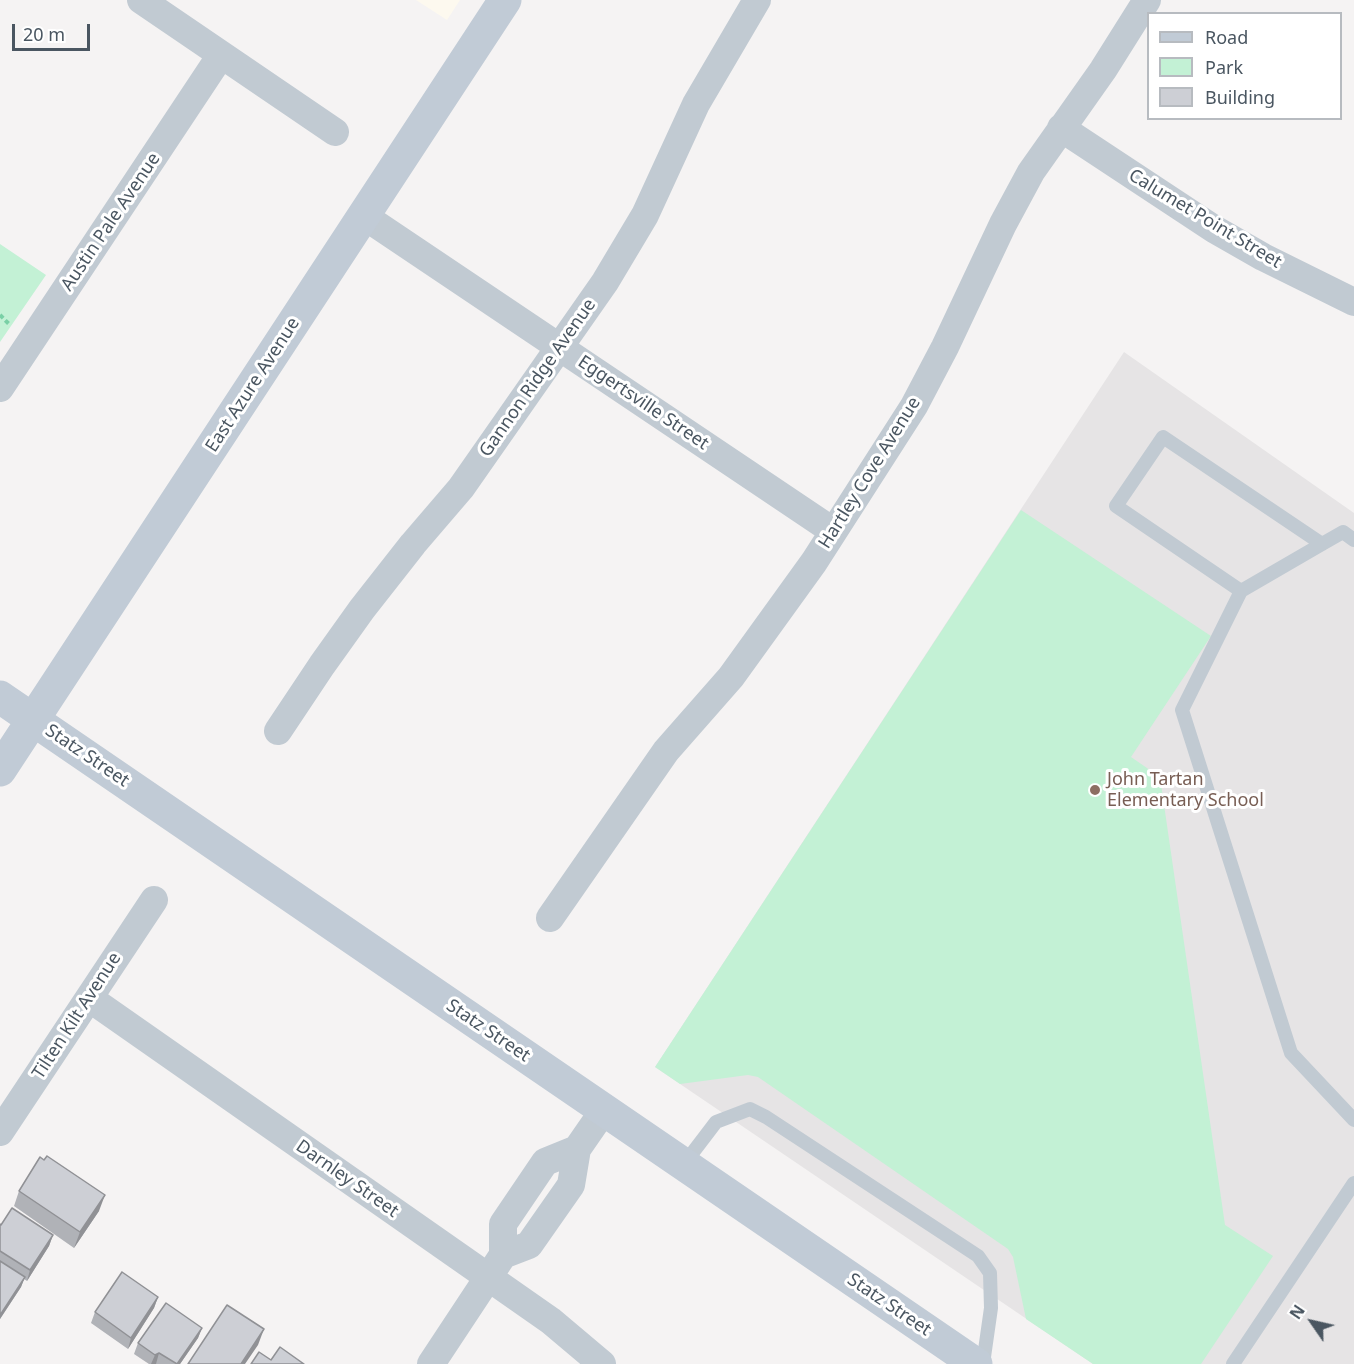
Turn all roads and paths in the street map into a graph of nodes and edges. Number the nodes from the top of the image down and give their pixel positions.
1 (141, 0) edge
2 (505, 0) edge
3 (757, 0) edge
4 (1147, 0) edge
5 (221, 55) junction
6 (1061, 128) junction
7 (335, 132) dead end
8 (364, 216) junction
9 (1354, 302) edge
10 (560, 347) junction
11 (0, 388) edge
12 (833, 531) junction
13 (1354, 540) edge
14 (1322, 544) junction
15 (1241, 591) junction
16 (0, 697) edge
17 (33, 720) junction
18 (278, 731) dead end
19 (0, 770) edge
20 (154, 900) dead end
21 (550, 918) dead end
22 (89, 998) junction
23 (604, 1110) junction
24 (1354, 1120) edge
25 (0, 1132) edge
26 (684, 1164) junction
27 (1354, 1183) edge
28 (495, 1266) junction
29 (431, 1364) edge
30 (602, 1364) edge
31 (976, 1364) edge
32 (983, 1364) edge
33 (1233, 1364) edge

1 - 5 street
2 - 8 street, East Azure Avenue
3 - 10 street, Gannon Ridge Avenue
4 - 6 street, Hartley Cove Avenue
5 - 7 street
5 - 11 street, Austin Pale Avenue
6 - 9 street, Calumet Point Street
6 - 12 street, Hartley Cove Avenue
8 - 10 street, Eggertsville Street
8 - 17 street, East Azure Avenue
10 - 12 street, Eggertsville Street
10 - 18 street, Gannon Ridge Avenue
12 - 21 street, Hartley Cove Avenue
13 - 14 lane
14 - 15 lane
14 - 15 lane
15 - 24 lane
16 - 17 street, Statz Street
17 - 19 street, East Azure Avenue
17 - 23 street, Statz Street
20 - 22 street, Tilten Kilt Avenue
22 - 25 street, Tilten Kilt Avenue
22 - 28 street, Darnley Street
23 - 26 street, Statz Street
23 - 28 street
26 - 31 street, Statz Street
26 - 32 lane
27 - 33 lane
28 - 29 street
28 - 30 street, Darnley Street

